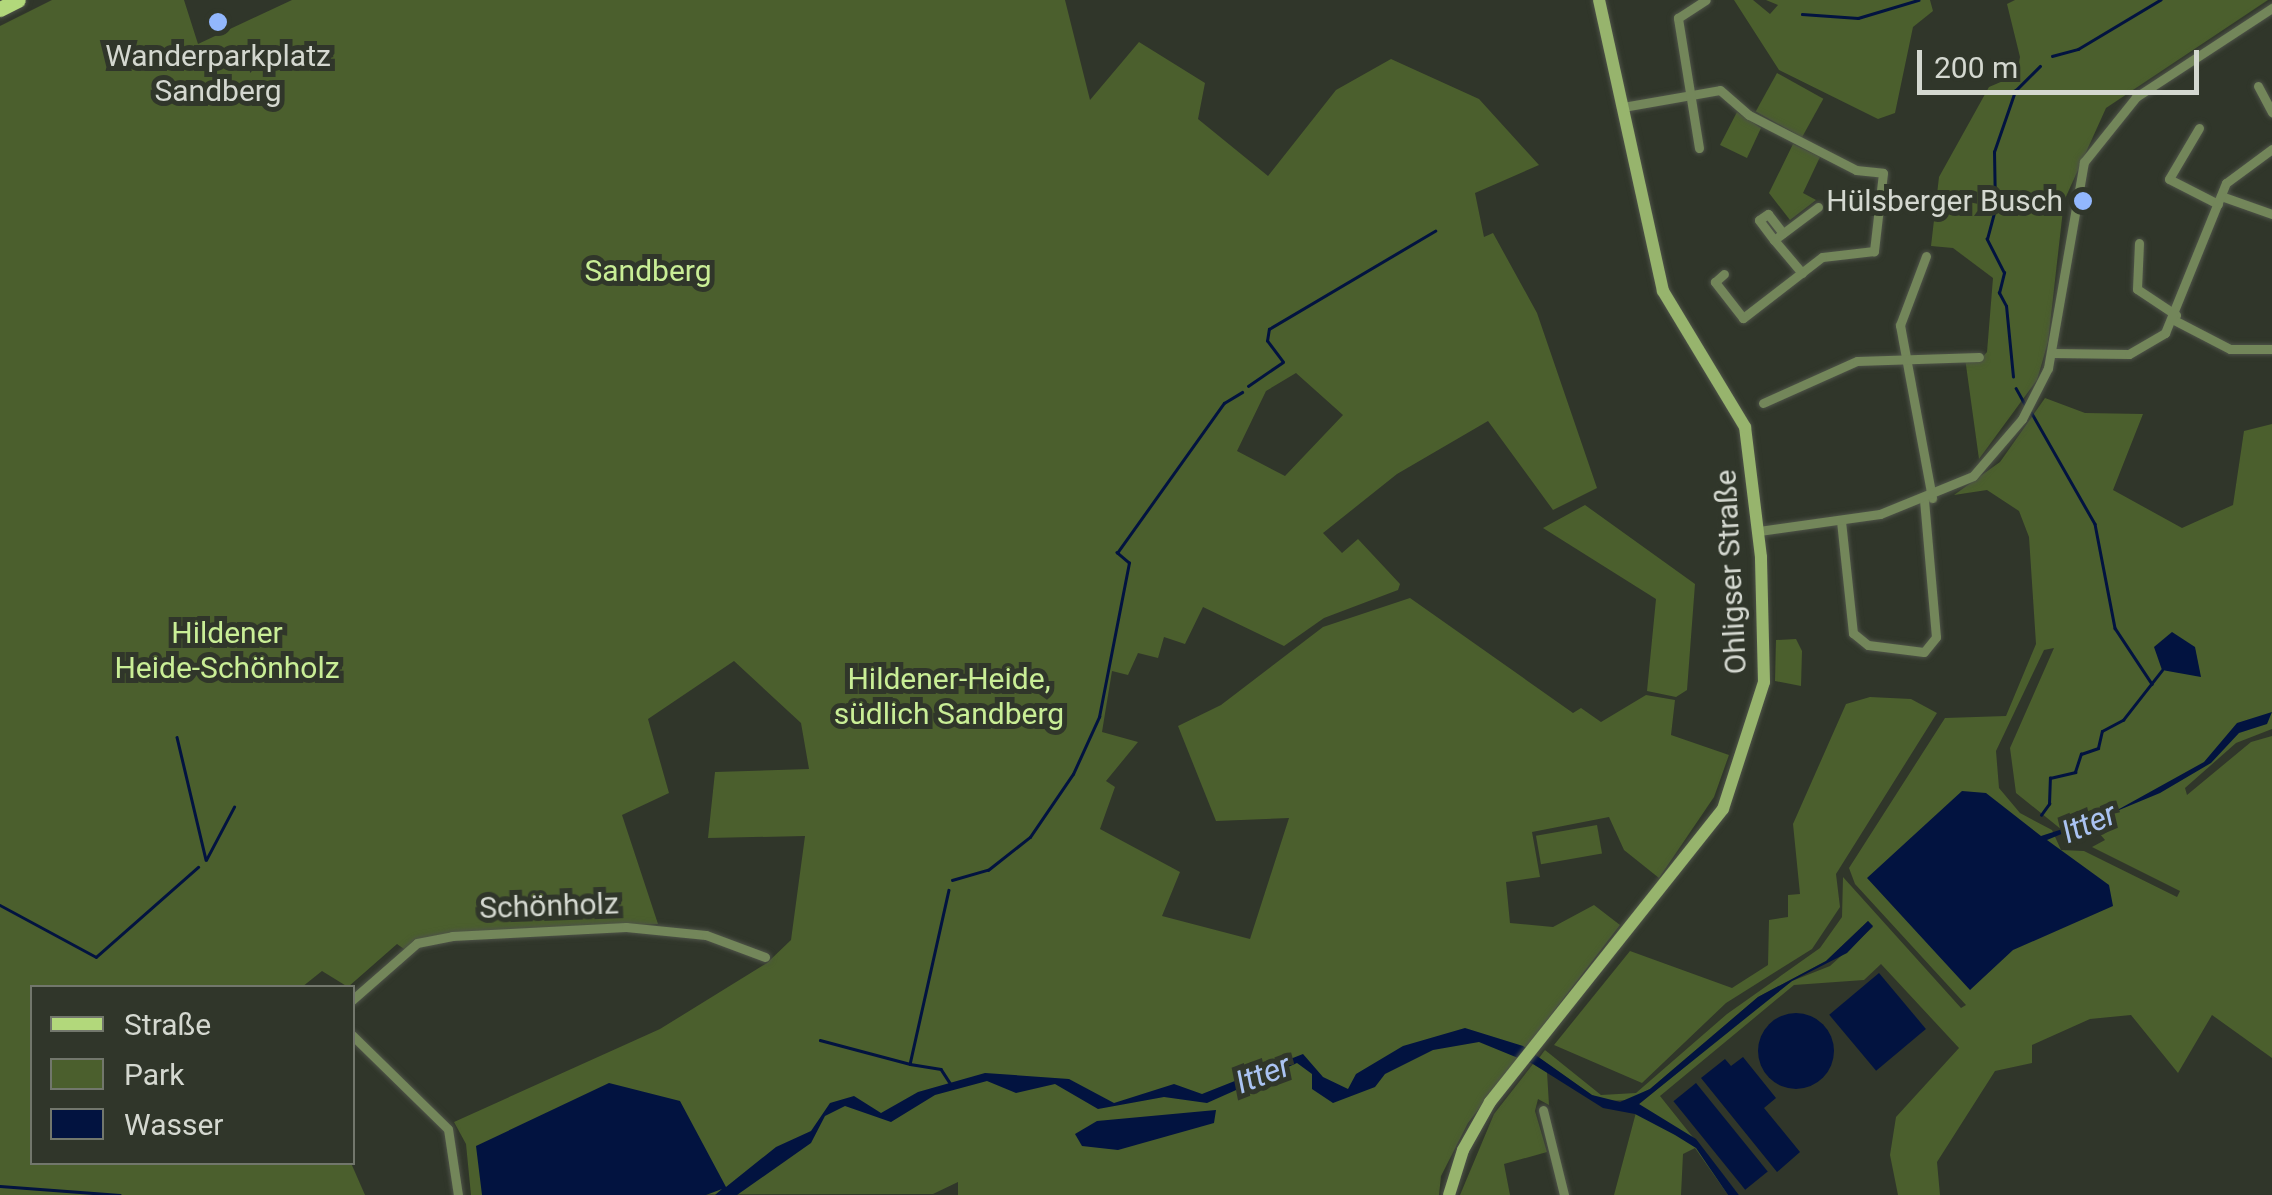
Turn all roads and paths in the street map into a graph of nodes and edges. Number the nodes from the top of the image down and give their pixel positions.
1 (18, 0) edge
2 (1599, 0) edge
3 (1706, 0) edge
4 (2272, 8) edge
5 (0, 9) edge
6 (2258, 86) dead end
7 (1690, 96) junction
8 (1622, 108) junction
9 (2272, 112) edge
10 (2199, 128) dead end
11 (1699, 148) dead end
12 (2272, 149) edge
13 (2219, 200) junction
14 (1818, 207) dead end
15 (2272, 214) edge
16 (2138, 242) dead end
17 (1926, 256) dead end
18 (1802, 273) junction
19 (1724, 274) dead end
20 (2175, 318) junction
21 (2272, 350) edge
22 (2053, 353) junction
23 (1979, 357) dead end
24 (1902, 358) junction
25 (1764, 402) dead end
26 (1928, 499) junction
27 (1841, 521) junction
28 (1759, 531) junction
29 (765, 956) dead end
30 (355, 998) edge
31 (355, 1037) edge
32 (1543, 1110) dead end
33 (458, 1195) edge
34 (1449, 1195) edge
35 (1564, 1195) edge

1 - 5 main road
2 - 8 main road, Ohligser Straße
3 - 7 street
4 - 22 street
6 - 9 street
7 - 8 street
7 - 11 street
7 - 18 street
8 - 28 main road, Ohligser Straße
10 - 13 street
12 - 13 street
13 - 15 street
13 - 20 street
14 - 18 street
16 - 20 street
17 - 24 street
18 - 19 street
20 - 21 street
20 - 22 street
22 - 26 street
23 - 24 street
24 - 25 street
24 - 26 street
26 - 27 street
26 - 27 street
27 - 28 street
28 - 34 main road, Ohligser Straße
29 - 30 street, Schönholz
31 - 33 street
32 - 35 street

